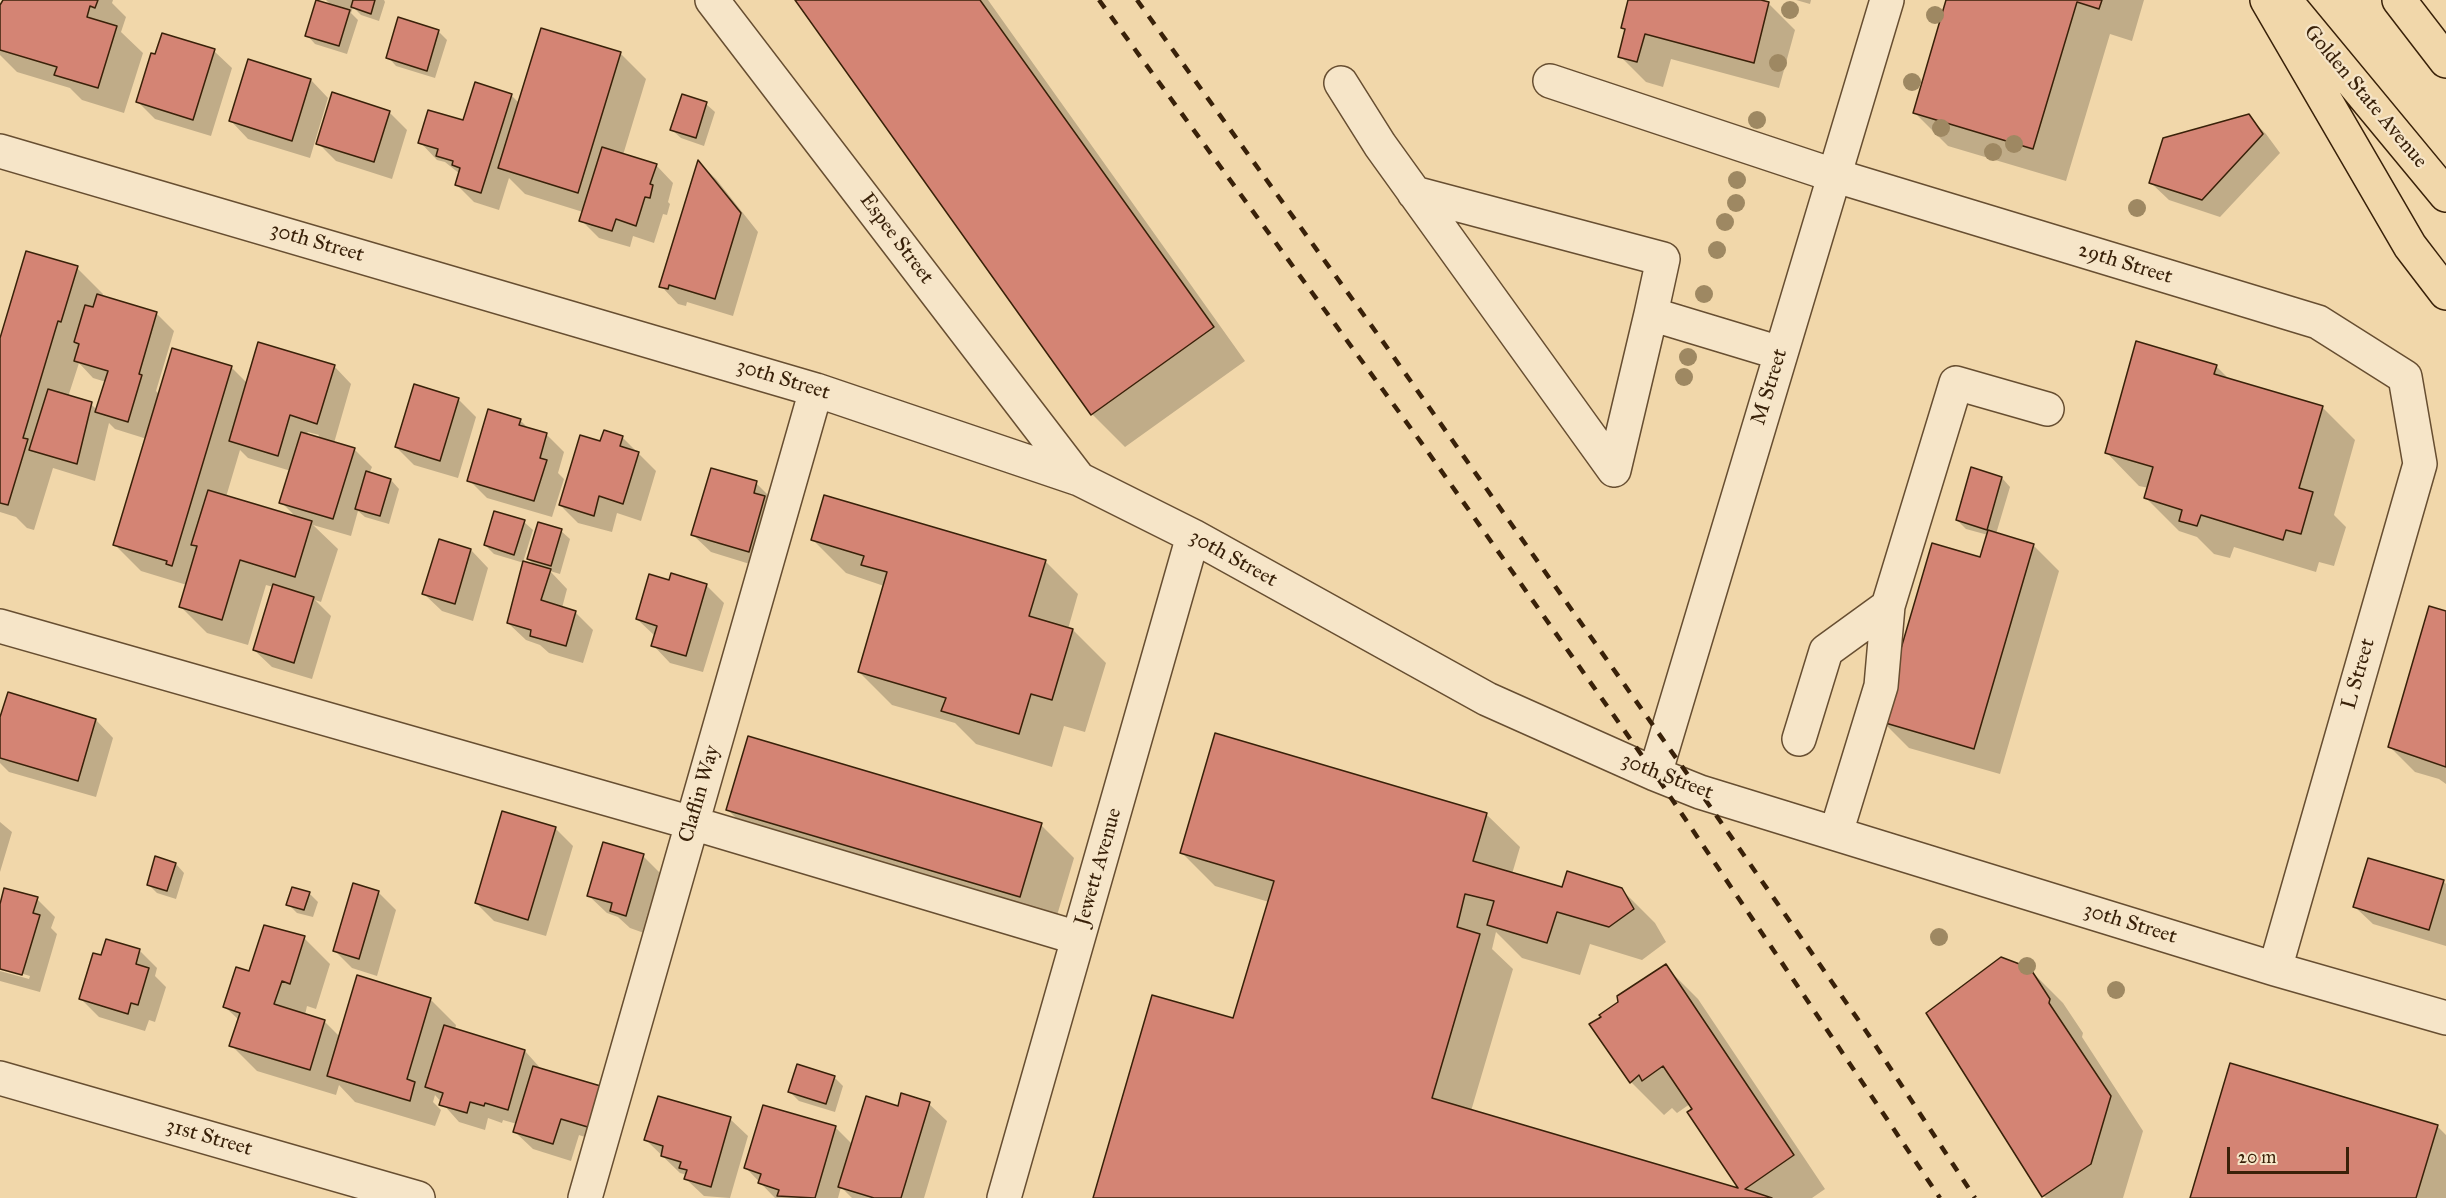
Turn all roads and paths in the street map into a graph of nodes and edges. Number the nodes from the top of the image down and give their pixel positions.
1 (712, 0) edge
2 (1887, 0) edge
3 (2267, 0) edge
4 (2284, 0) edge
5 (2399, 0) edge
6 (2446, 61) edge
7 (1550, 81) dead end
8 (1341, 83) dead end
9 (0, 151) edge
10 (1833, 175) junction
11 (1414, 193) junction
12 (2446, 195) edge
13 (2446, 293) edge
14 (1651, 314) junction
15 (1780, 353) junction
16 (2405, 376) joint
17 (816, 390) junction
18 (2047, 409) dead end
19 (1079, 479) junction
20 (1193, 536) junction
21 (1888, 606) junction
22 (0, 626) edge
23 (1799, 739) dead end
24 (1655, 774) junction
25 (692, 824) junction
26 (1836, 833) junction
27 (1078, 938) junction
28 (2275, 969) junction
29 (2446, 1018) edge
30 (0, 1078) edge
31 (418, 1198) edge
32 (585, 1198) edge
33 (1004, 1198) edge

1 - 19 street, Espee Street
2 - 10 street, M Street
3 - 13 highway
4 - 12 highway, Golden State Avenue
5 - 6 highway
7 - 10 street, 29th Street
8 - 11 street
9 - 17 street, 30th Street
10 - 15 street, M Street
10 - 16 street, 29th Street
11 - 14 street
11 - 14 street
14 - 15 street
15 - 24 street, M Street
16 - 28 street, L Street
17 - 19 street, 30th Street
17 - 25 street, Claflin Way
18 - 21 street
19 - 20 street, 30th Street
20 - 24 street, 30th Street
20 - 27 street, Jewett Avenue
21 - 23 street
21 - 26 street
22 - 25 street
24 - 26 street, 30th Street
25 - 27 street
25 - 32 street, Claflin Way
26 - 28 street, 30th Street
27 - 33 street, Jewett Avenue
28 - 29 street, 30th Street
30 - 31 street, 31st Street

